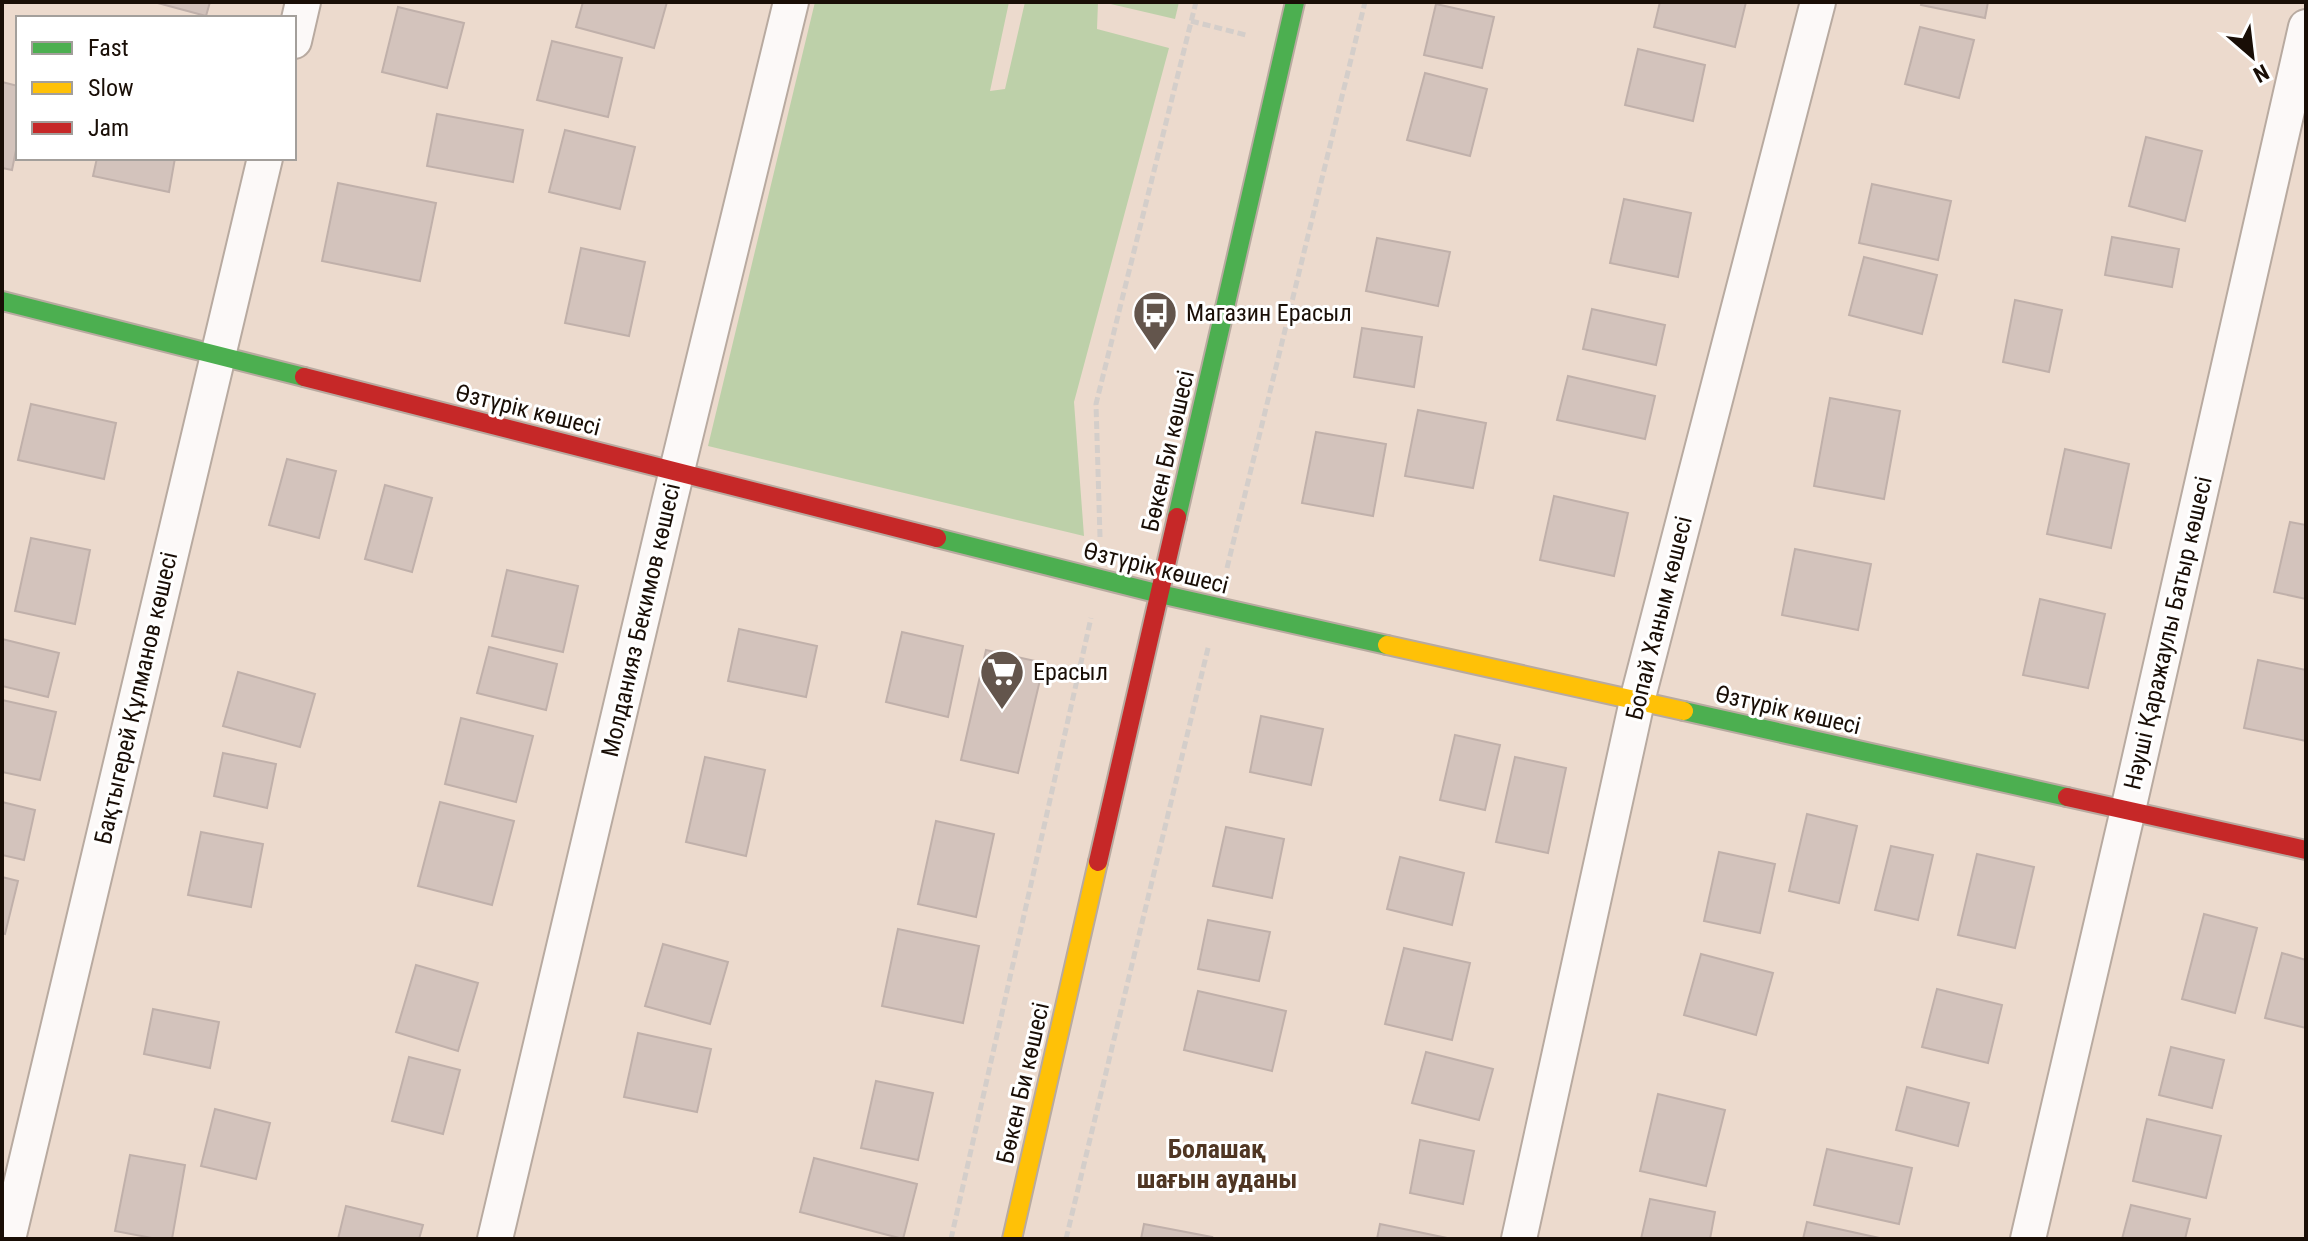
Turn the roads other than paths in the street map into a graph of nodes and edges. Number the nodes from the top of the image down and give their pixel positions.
1 (303, 2) edge
2 (791, 2) edge
3 (1295, 2) edge
4 (1818, 2) edge
5 (2306, 27) edge
6 (296, 32) edge
7 (265, 160) edge
8 (2, 301) edge
9 (217, 356) junction
10 (677, 472) junction
11 (1160, 594) junction
12 (1637, 701) junction
13 (2128, 810) junction
14 (2306, 850) edge
15 (8, 1239) edge
16 (495, 1239) edge
17 (1012, 1239) edge
18 (1519, 1239) edge
19 (2028, 1239) edge

1 - 6 street
2 - 10 street, Молданияз Бекимов көшесі
3 - 11 street, Бөкен Би көшесі
4 - 12 street, Бопай Ханым көшесі
5 - 13 street, Нәуші Қаражаулы Батыр көшесі
7 - 9 street, Бақтыгерей Құлманов көшесі
8 - 9 street, Өзтүрік көшесі
9 - 10 street, Өзтүрік көшесі
9 - 15 street, Бақтыгерей Құлманов көшесі
10 - 11 street, Өзтүрік көшесі
10 - 16 street, Молданияз Бекимов көшесі
11 - 12 street, Өзтүрік көшесі
11 - 17 street, Бөкен Би көшесі
12 - 13 street, Өзтүрік көшесі
12 - 18 street, Бопай Ханым көшесі
13 - 14 street, Өзтүрік көшесі
13 - 19 street, Нәуші Қаражаулы Батыр көшесі

